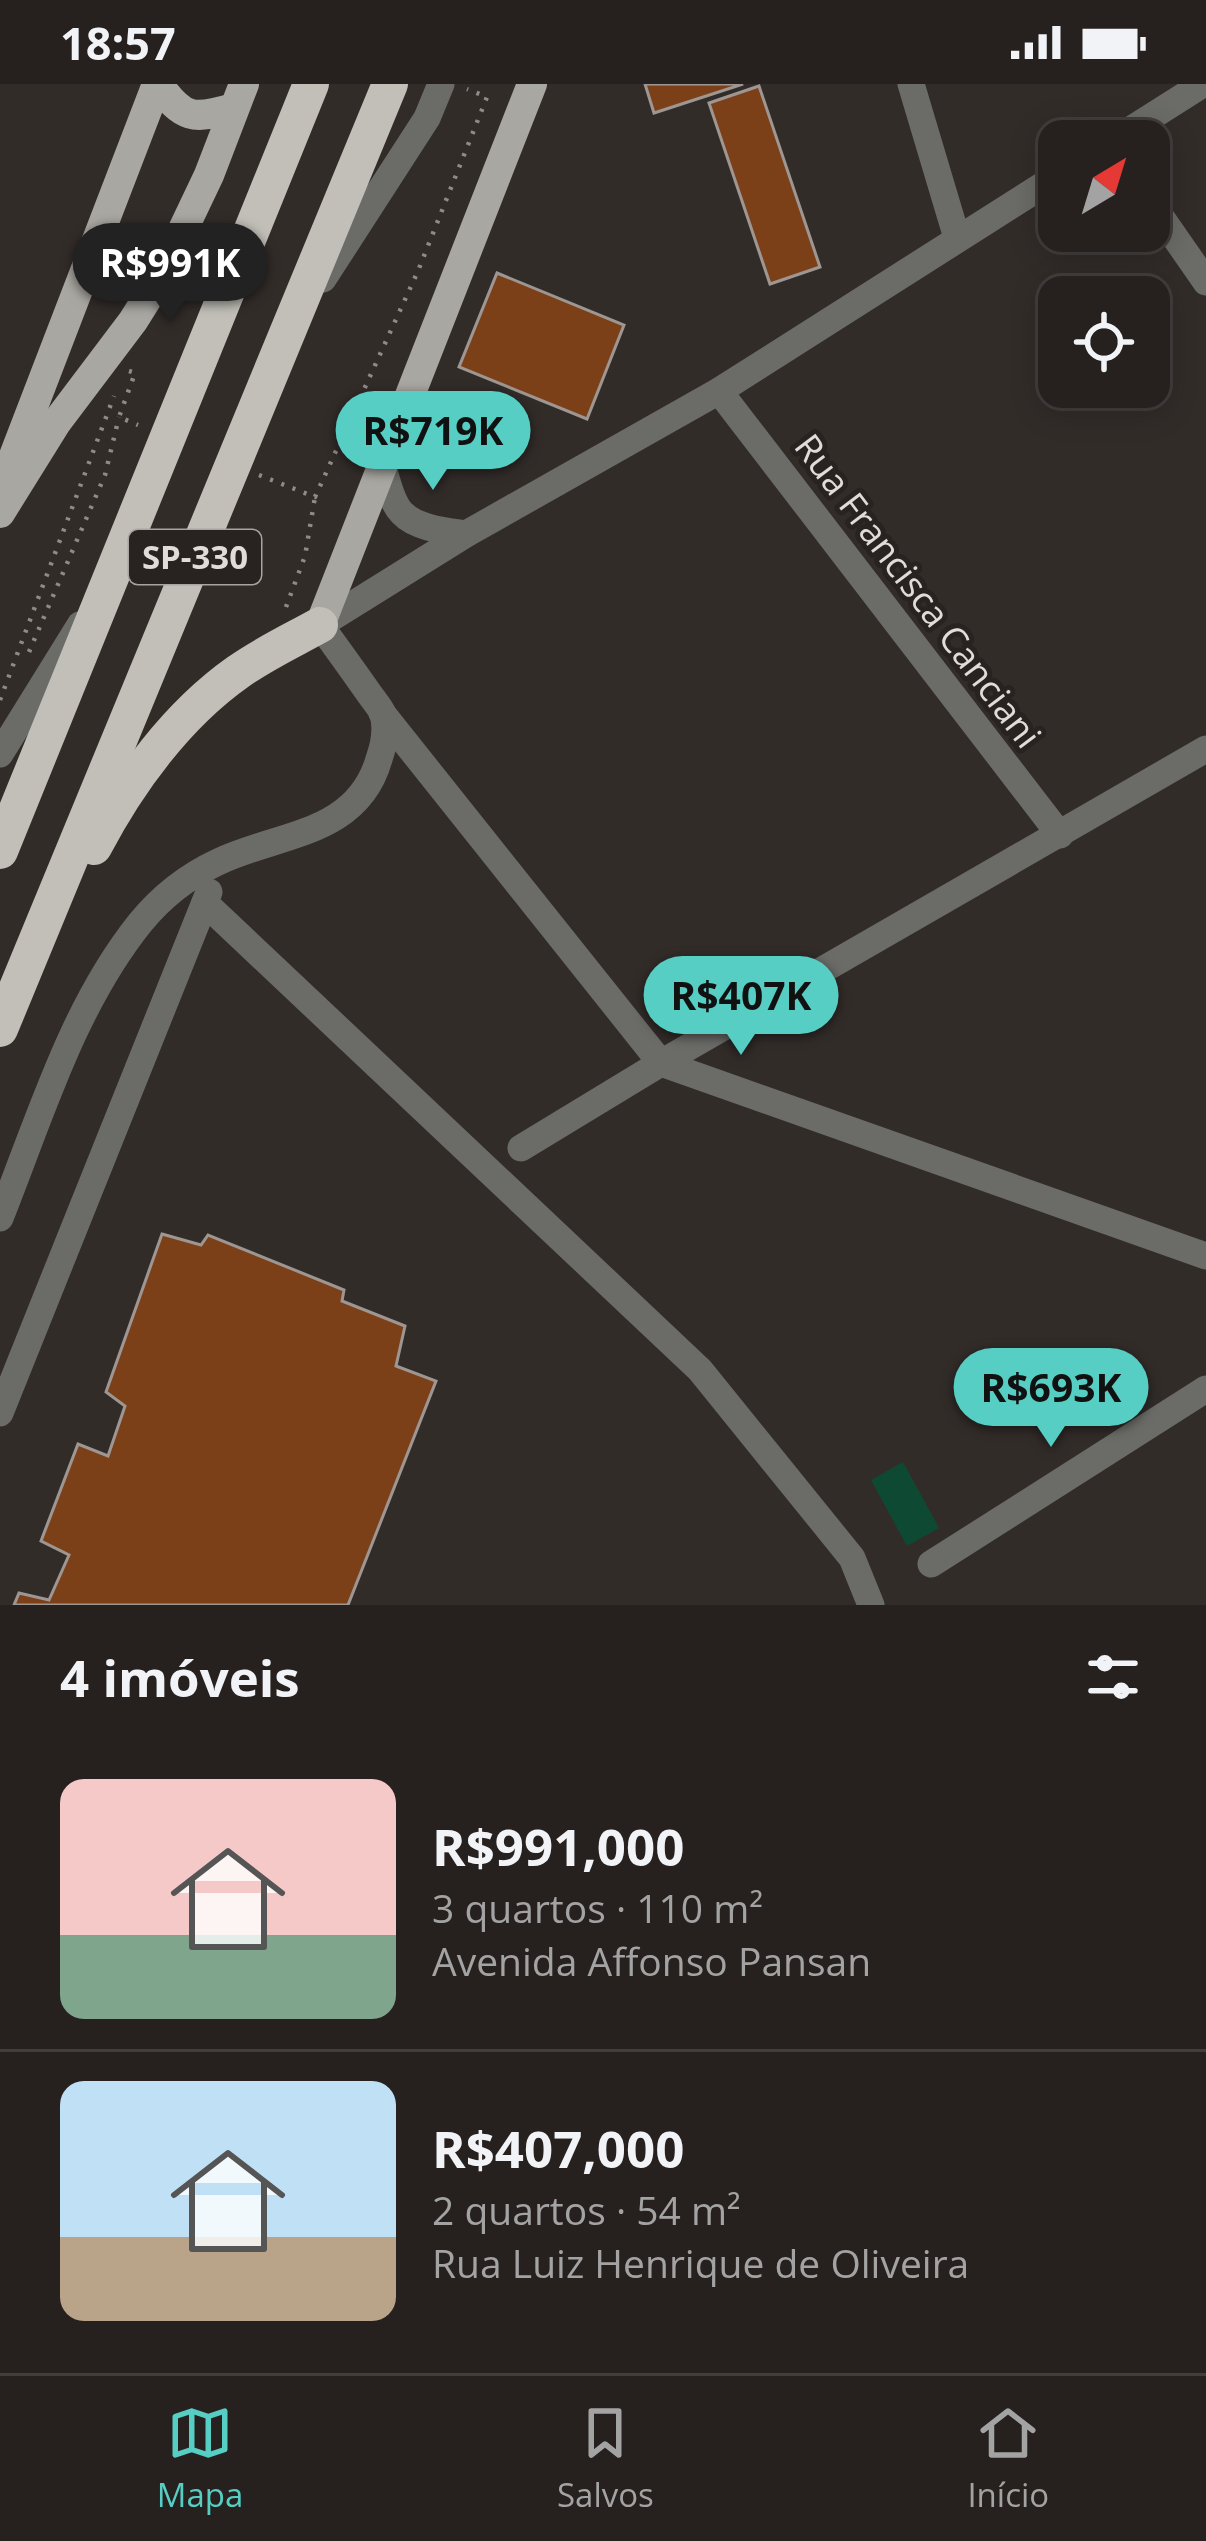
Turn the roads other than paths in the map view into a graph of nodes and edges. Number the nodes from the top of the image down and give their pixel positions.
1 (157, 84) edge
2 (311, 84) edge
3 (391, 84) edge
4 (532, 84) edge
5 (911, 84) edge
6 (1203, 84) edge
7 (453, 86) edge
8 (238, 96) edge
9 (1146, 120) edge
10 (1038, 188) edge
11 (1170, 230) edge
12 (956, 238) junction
13 (1206, 282) edge
14 (287, 332) junction
15 (718, 391) junction
16 (383, 468) junction
17 (0, 491) edge
18 (0, 513) edge
19 (466, 534) junction
20 (107, 587) junction
21 (320, 625) junction
22 (382, 712) junction
23 (1206, 748) edge
24 (0, 754) edge
25 (1060, 835) junction
26 (0, 851) edge
27 (222, 860) junction
28 (205, 903) junction
29 (0, 1029) edge
30 (0, 1039) edge
31 (661, 1063) junction
32 (521, 1148) dead end
33 (0, 1218) edge
34 (1206, 1256) edge
35 (1206, 1389) edge
36 (0, 1413) edge
37 (931, 1564) dead end
38 (872, 1605) edge

1 - 8 main road
1 - 17 main road
2 - 20 highway, SP-330
3 - 14 highway, SP-330
4 - 16 main road
5 - 12 street
6 - 9 street
7 - 14 street
8 - 18 main road
10 - 12 street
11 - 13 street
12 - 15 street
14 - 29 highway, SP-330
15 - 19 street
15 - 25 street, Rua Francisca Canciani
16 - 19 street
16 - 21 main road
19 - 21 street
20 - 24 street
20 - 26 highway, SP-330
21 - 22 street
21 - 30 highway
22 - 27 street
22 - 31 street
23 - 25 street
25 - 31 street
27 - 28 street
27 - 33 street
28 - 36 street
28 - 38 street
31 - 32 street
31 - 34 street
35 - 37 street

